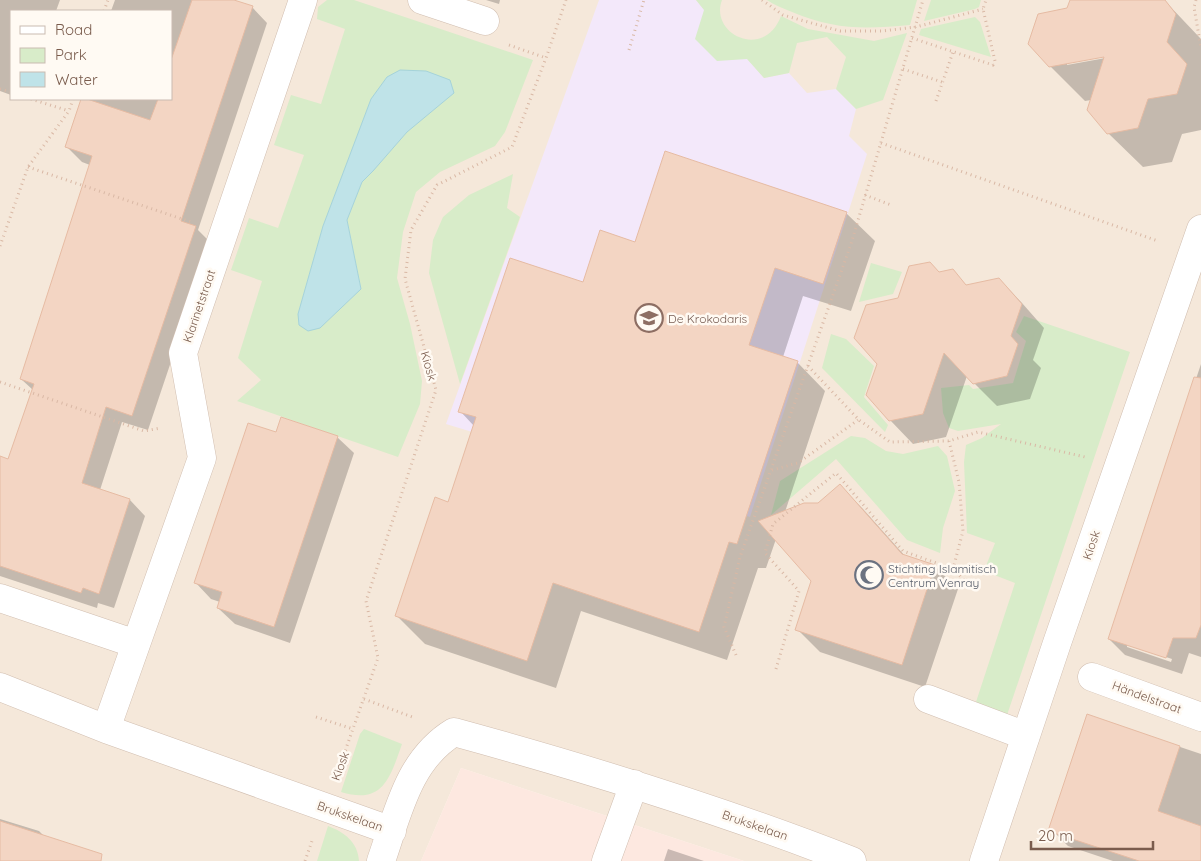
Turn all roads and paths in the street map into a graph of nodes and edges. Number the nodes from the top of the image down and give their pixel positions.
1 (304, 0) edge
2 (422, 0) edge
3 (566, 0) edge
4 (644, 0) edge
5 (762, 0) edge
6 (923, 0) edge
7 (986, 0) edge
8 (1196, 0) edge
9 (983, 9) junction
10 (485, 21) dead end
11 (916, 28) junction
12 (912, 38) junction
13 (1201, 48) edge
14 (629, 50) dead end
15 (952, 52) junction
16 (903, 69) junction
17 (942, 82) junction
18 (34, 100) edge
19 (73, 100) edge
20 (936, 101) dead end
21 (69, 111) junction
22 (881, 143) junction
23 (28, 167) junction
24 (865, 195) junction
25 (891, 206) dead end
26 (224, 233) junction
27 (1197, 241) edge
28 (0, 246) edge
29 (808, 366) junction
30 (0, 382) edge
31 (859, 420) junction
32 (195, 421) junction
33 (950, 441) junction
34 (1119, 465) junction
35 (771, 470) junction
36 (953, 568) junction
37 (964, 580) dead end
38 (0, 598) edge
39 (136, 644) junction
40 (736, 655) dead end
41 (776, 668) dead end
42 (1092, 677) dead end
43 (0, 687) edge
44 (364, 699) junction
45 (928, 699) dead end
46 (316, 717) dead end
47 (1201, 717) edge
48 (106, 729) junction
49 (353, 729) junction
50 (454, 732) junction
51 (1026, 736) junction
52 (634, 784) junction
53 (325, 807) junction
54 (392, 830) junction
55 (381, 861) edge
56 (606, 861) edge
57 (852, 861) edge
58 (984, 861) edge

1 - 26 street, Klarinetstraat
2 - 10 street
3 - 44 path, Kiosk
4 - 14 path
5 - 11 path
6 - 11 path
7 - 9 path
8 - 13 path
9 - 11 path
9 - 15 path
11 - 12 path
12 - 15 path
12 - 16 path
15 - 17 path
16 - 17 path
16 - 22 path
17 - 20 path
18 - 21 path
19 - 21 path
21 - 23 path
22 - 24 path
22 - 27 path
23 - 26 path
23 - 28 path
24 - 25 path
24 - 29 path
26 - 32 street, Klarinetstraat
27 - 34 street, Kiosk
29 - 31 path
29 - 35 path
30 - 32 path
31 - 33 path
31 - 35 path
32 - 39 street, Klarinetstraat
33 - 34 path
33 - 36 path
34 - 51 street, Kiosk
35 - 40 path
36 - 37 path
36 - 41 path
38 - 39 street
39 - 48 street, Klarinetstraat
42 - 47 street, Händelstraat
43 - 48 street, Brukskelaan
44 - 49 path, Kiosk
44 - 50 path
45 - 51 street
46 - 49 path
48 - 53 street, Brukskelaan
49 - 53 path, Kiosk
50 - 52 street, Brukskelaan
50 - 54 street, Brukskelaan
51 - 58 street, Kiosk
52 - 56 street
52 - 57 street, Brukskelaan
53 - 54 street, Brukskelaan
54 - 55 street

